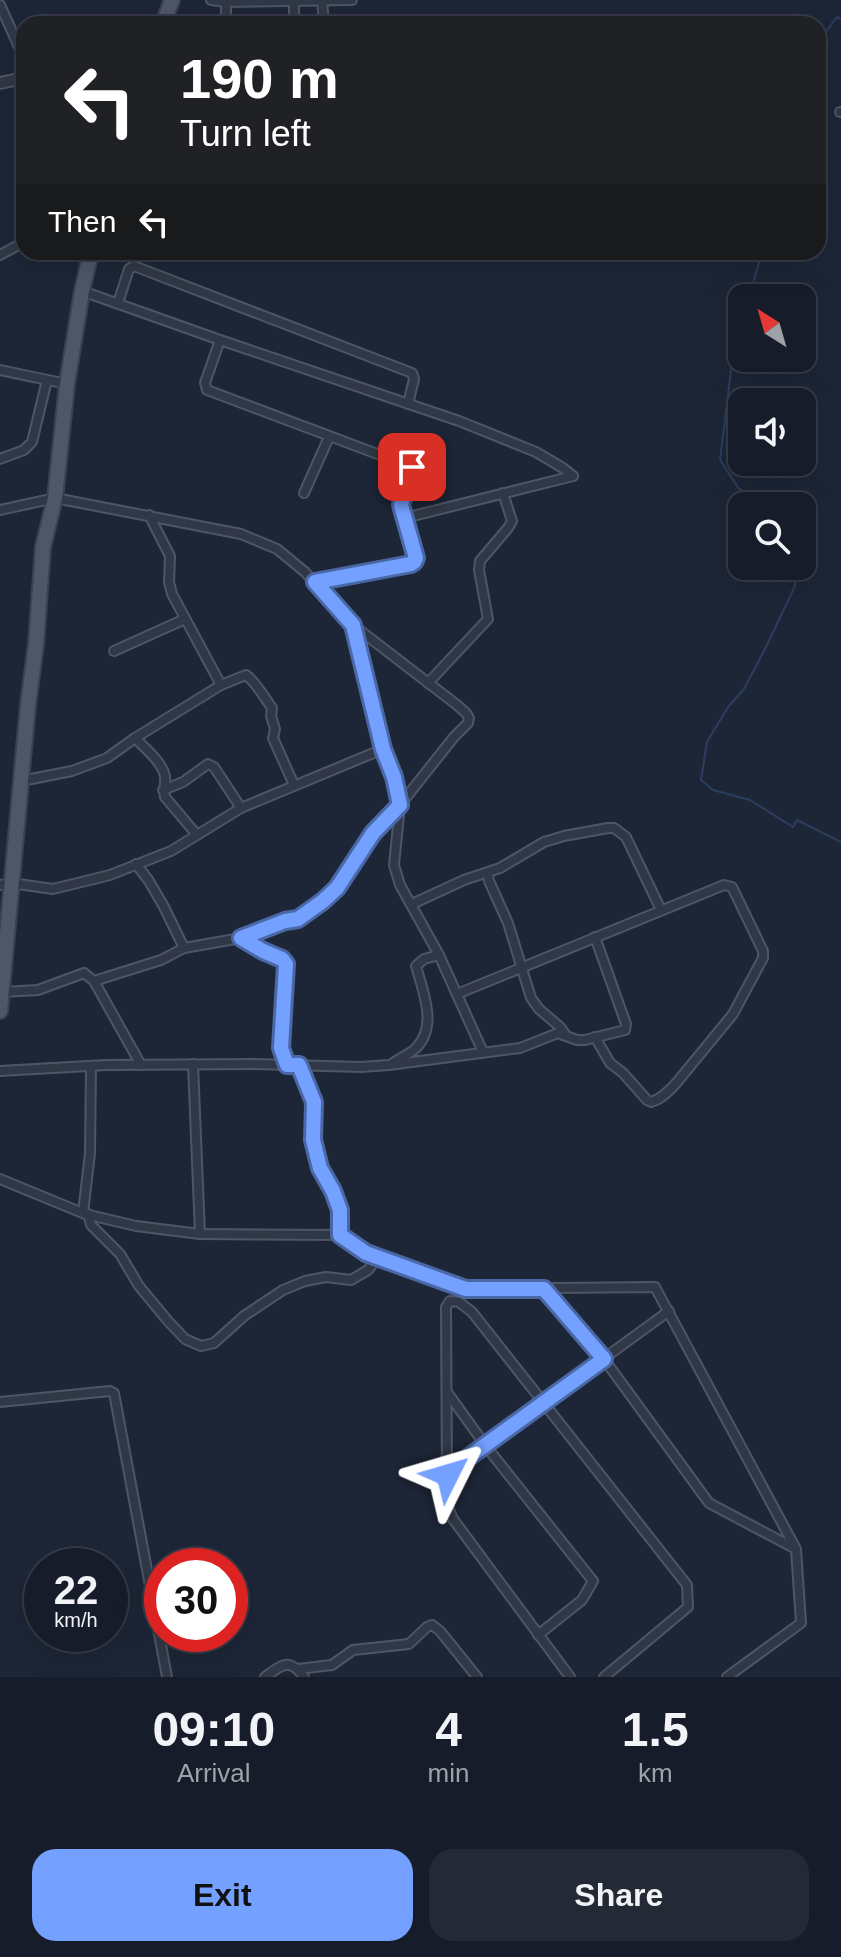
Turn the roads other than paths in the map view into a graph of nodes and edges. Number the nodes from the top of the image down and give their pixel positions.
1 (211, 0) edge
2 (352, 0) edge
3 (226, 1) edge
4 (258, 1) edge
5 (294, 1) edge
6 (322, 1) edge
7 (0, 5) edge
8 (16, 40) edge
9 (89, 260) edge
10 (82, 291) junction
11 (118, 303) junction
12 (220, 340) junction
13 (0, 370) edge
14 (47, 380) junction
15 (67, 384) junction
16 (408, 404) junction
17 (329, 437) junction
18 (0, 459) edge
19 (304, 493) dead end
20 (503, 493) junction
21 (55, 498) junction
22 (0, 510) edge
23 (149, 515) junction
24 (405, 518) junction
25 (315, 582) junction
26 (185, 619) junction
27 (353, 625) junction
28 (114, 651) dead end
29 (428, 683) junction
30 (221, 685) junction
31 (135, 738) junction
32 (383, 749) junction
33 (21, 781) junction
34 (294, 785) junction
35 (163, 790) junction
36 (400, 805) junction
37 (241, 808) junction
38 (197, 835) junction
39 (136, 864) junction
40 (488, 873) junction
41 (6, 884) edge
42 (412, 904) junction
43 (661, 910) junction
44 (595, 937) junction
45 (241, 938) junction
46 (184, 948) junction
47 (439, 955) junction
48 (523, 969) junction
49 (94, 981) junction
50 (2, 992) edge
51 (457, 994) junction
52 (0, 1011) edge
53 (565, 1034) junction
54 (595, 1037) junction
55 (281, 1048) junction
56 (483, 1052) junction
57 (193, 1064) junction
58 (271, 1064) junction
59 (141, 1065) junction
60 (287, 1065) junction
61 (299, 1065) junction
62 (389, 1065) junction
63 (91, 1066) junction
64 (0, 1071) edge
65 (0, 1179) edge
66 (85, 1214) junction
67 (200, 1234) junction
68 (340, 1235) junction
69 (366, 1253) junction
70 (544, 1289) junction
71 (669, 1311) junction
72 (604, 1359) junction
73 (447, 1391) junction
74 (0, 1402) edge
75 (544, 1402) junction
76 (485, 1445) junction
77 (448, 1475) junction
78 (796, 1549) junction
79 (538, 1635) junction
80 (301, 1673) edge
81 (167, 1677) edge
82 (265, 1677) edge
83 (477, 1677) edge
84 (570, 1677) edge
85 (604, 1677) edge
86 (727, 1677) edge

1 - 3 street
2 - 6 street
3 - 4 street
4 - 5 street
5 - 6 street
7 - 8 street
9 - 10 main road
10 - 11 street
10 - 15 main road
11 - 12 street
11 - 16 street
12 - 16 street
12 - 17 street
13 - 14 street
14 - 15 street
14 - 18 street
15 - 21 main road
16 - 20 street
17 - 19 street
17 - 24 street
20 - 24 street
20 - 29 street
21 - 22 street
21 - 23 street
21 - 33 main road
23 - 25 street
23 - 26 street
24 - 25 street
25 - 27 street
26 - 28 street
26 - 30 street
27 - 29 street
27 - 32 street
29 - 36 street
30 - 31 street
30 - 34 street
31 - 33 street
31 - 35 street
32 - 34 street
32 - 36 street
33 - 41 main road
34 - 37 street
35 - 37 street
35 - 38 street
36 - 42 street
36 - 45 street
37 - 38 street
38 - 39 street
39 - 41 street
39 - 46 street
40 - 42 street
40 - 43 street
40 - 48 street
41 - 50 main road
42 - 47 street
43 - 44 street
43 - 54 street
44 - 48 street
44 - 54 street
45 - 46 street
45 - 55 street
46 - 49 street
47 - 51 street
47 - 62 street
48 - 51 street
48 - 53 street
49 - 50 street
49 - 59 street
50 - 52 main road
51 - 56 street
53 - 54 street
53 - 56 street
55 - 58 street
55 - 60 street
56 - 62 street
57 - 58 street
57 - 59 street
57 - 67 street
58 - 60 street
59 - 63 street
60 - 61 street
61 - 62 street
61 - 68 street
63 - 64 street
63 - 66 street
65 - 66 street
66 - 67 street
66 - 69 street
67 - 68 street
68 - 69 street
69 - 70 street
70 - 71 street
70 - 72 street
71 - 72 street
71 - 78 street
72 - 75 street
72 - 78 street
73 - 75 street
73 - 76 street
73 - 77 street
74 - 81 street
75 - 76 street
75 - 85 street
76 - 77 street
76 - 79 street
77 - 79 street
78 - 86 street
79 - 84 street
80 - 82 street
80 - 83 street

